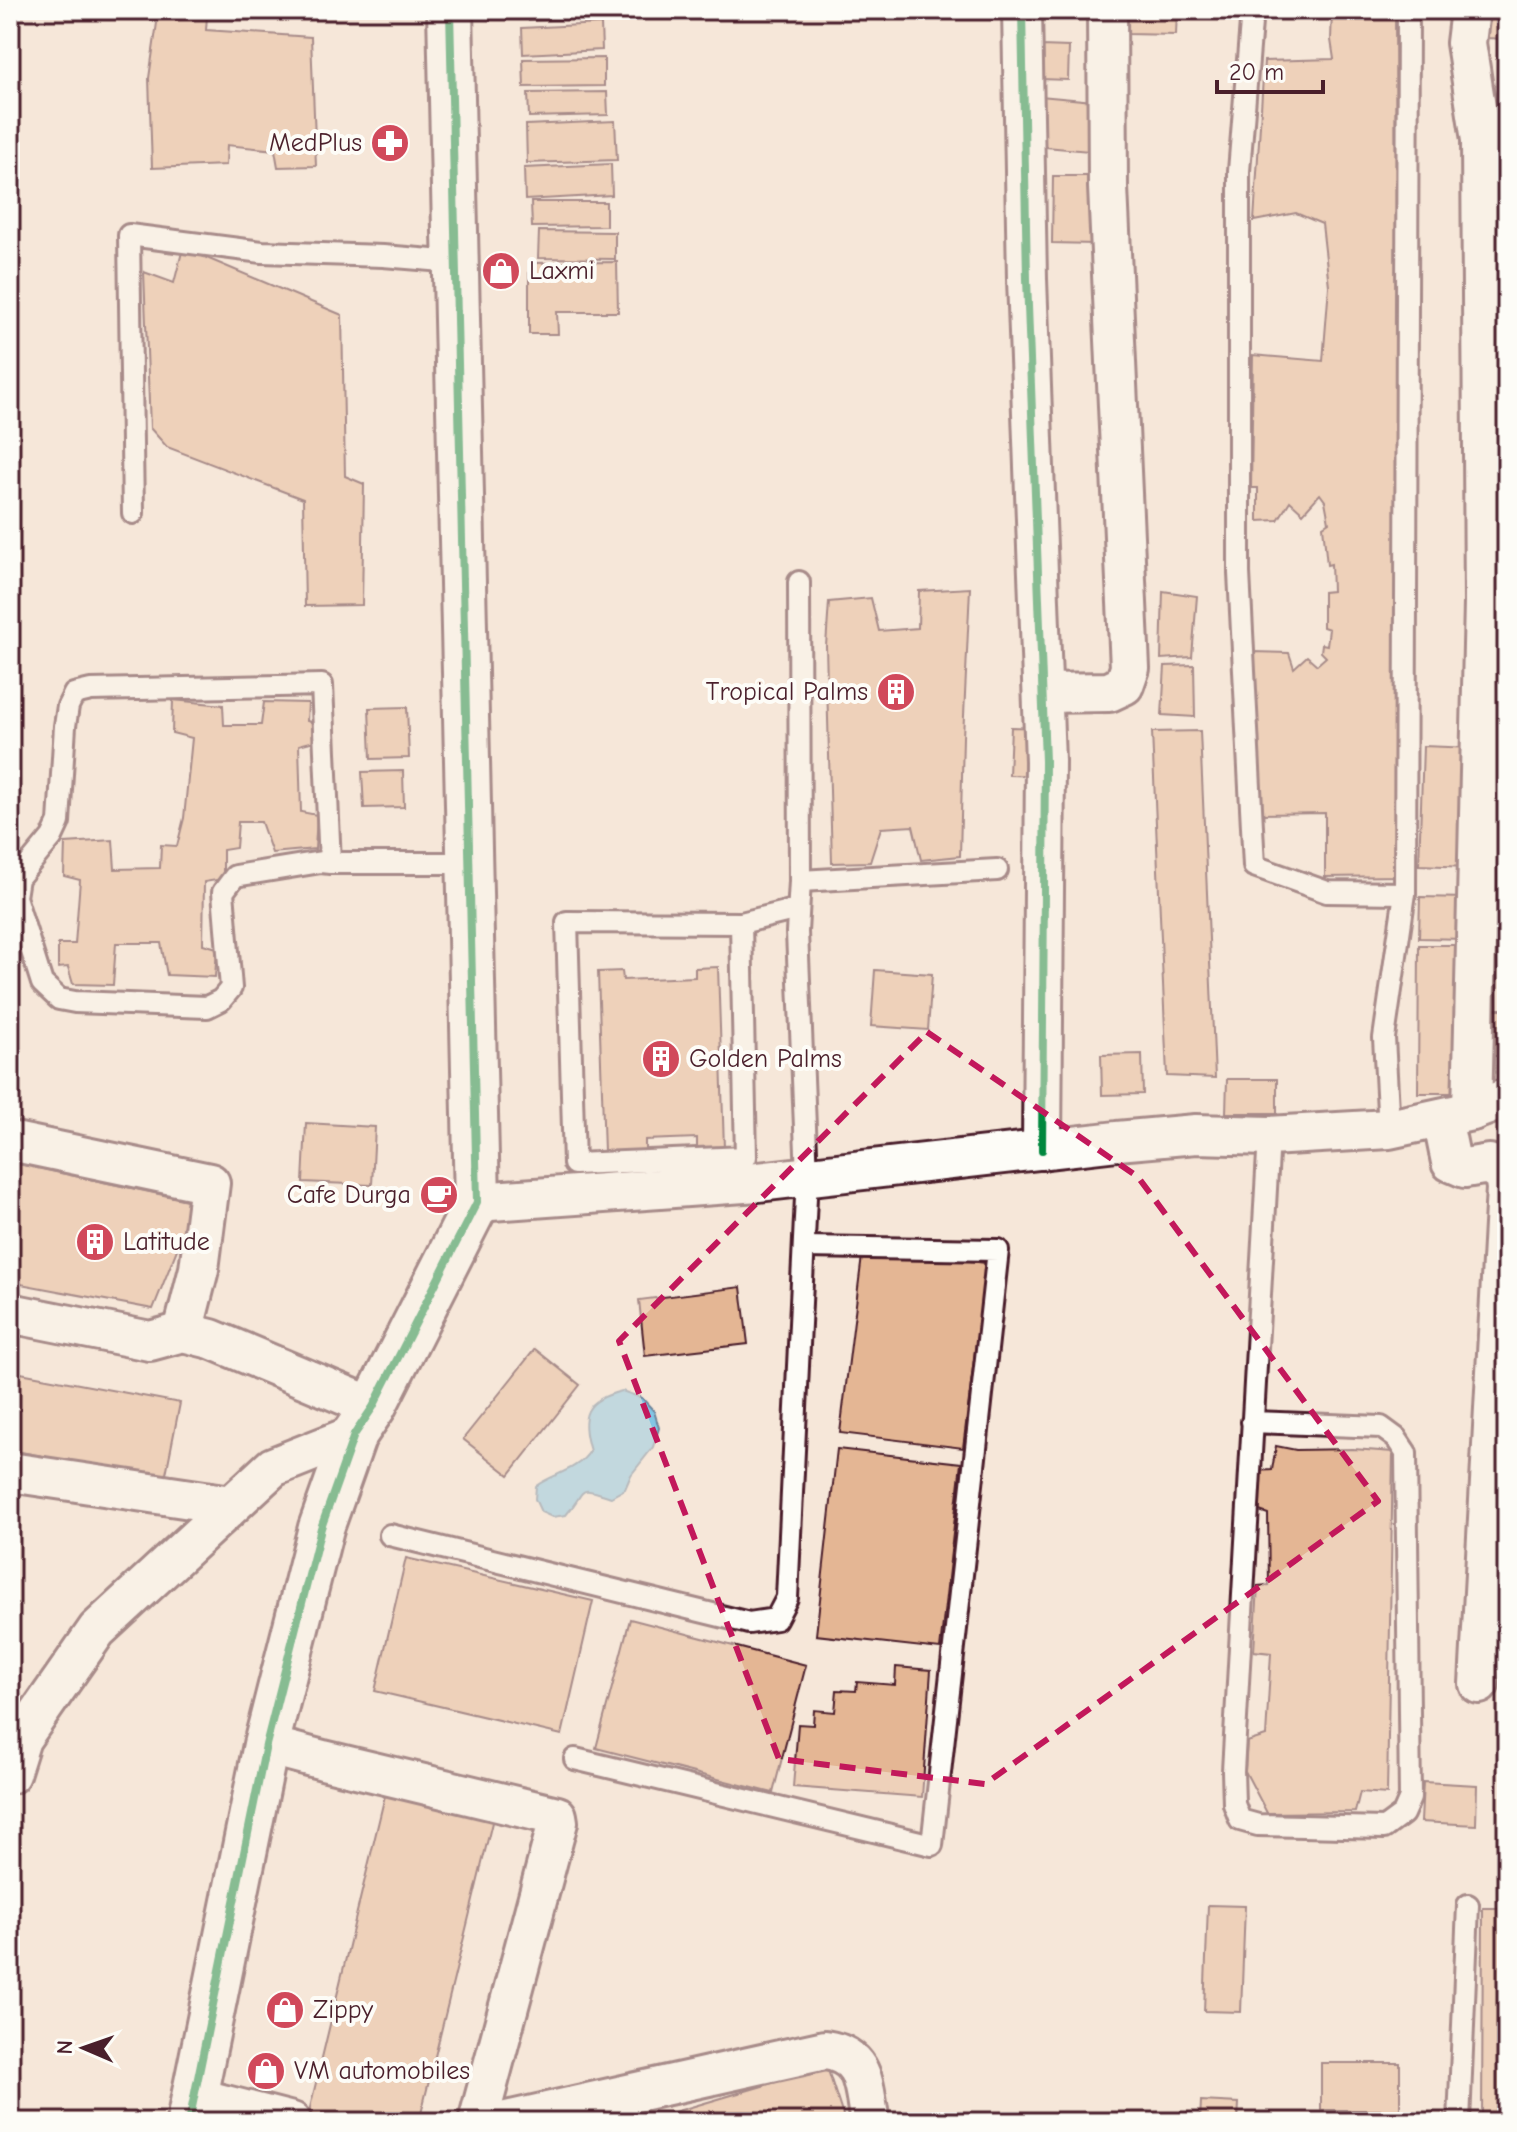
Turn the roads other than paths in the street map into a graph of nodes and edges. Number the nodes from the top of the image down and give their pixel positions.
1 (450, 10) edge
2 (1022, 10) edge
3 (1107, 10) edge
4 (1252, 10) edge
5 (1408, 10) edge
6 (1470, 10) edge
7 (456, 262) junction
8 (133, 513) dead end
9 (799, 582) dead end
10 (1043, 693) junction
11 (330, 863) junction
12 (469, 863) junction
13 (997, 870) dead end
14 (800, 881) junction
15 (1405, 893) junction
16 (798, 909) junction
17 (741, 923) junction
18 (1507, 1098) edge
19 (1457, 1115) junction
20 (1389, 1129) junction
21 (1269, 1136) junction
22 (10, 1141) edge
23 (1042, 1150) junction
24 (807, 1176) junction
25 (477, 1202) junction
26 (804, 1247) junction
27 (10, 1313) edge
28 (183, 1332) junction
29 (364, 1421) junction
30 (1252, 1422) junction
31 (10, 1472) edge
32 (231, 1505) junction
33 (390, 1535) dead end
34 (1479, 1684) dead end
35 (266, 1745) junction
36 (575, 1759) dead end
37 (10, 1774) edge
38 (1468, 1905) dead end
39 (192, 2109) edge
40 (292, 2122) edge
41 (478, 2122) edge
42 (502, 2122) edge
43 (870, 2122) edge
44 (1459, 2122) edge

1 - 7 street
2 - 10 street
3 - 10 street
4 - 15 lane
5 - 15 lane
6 - 19 street
7 - 8 lane
7 - 12 street
9 - 14 lane
10 - 23 street
11 - 11 lane
11 - 12 lane
12 - 25 street
13 - 14 lane
14 - 16 lane
15 - 20 lane
16 - 17 lane
16 - 24 lane
17 - 17 lane
18 - 19 street
19 - 20 street
19 - 34 street
20 - 21 street
21 - 23 street
21 - 30 lane
22 - 28 street
23 - 24 street
24 - 25 street
24 - 26 lane
25 - 29 street
26 - 33 lane
26 - 36 lane
27 - 28 street
28 - 29 street
29 - 32 street
29 - 35 street
30 - 30 lane
31 - 32 street
32 - 37 street
35 - 39 street
35 - 41 street
38 - 44 lane
39 - 40 street
42 - 43 street

